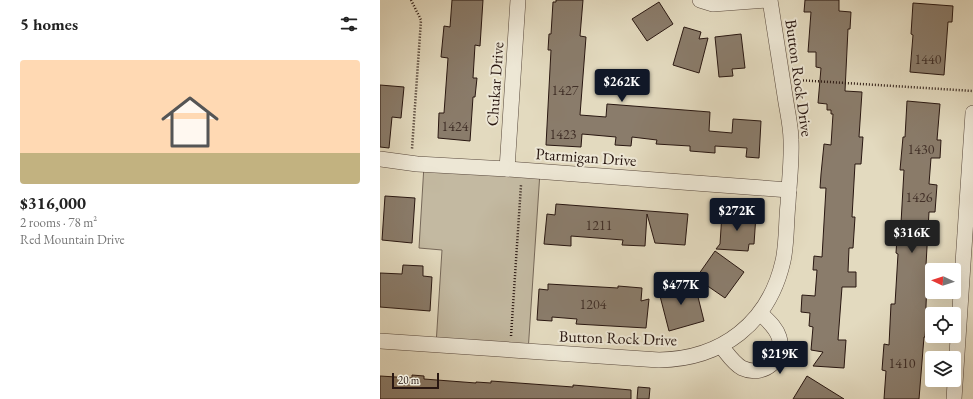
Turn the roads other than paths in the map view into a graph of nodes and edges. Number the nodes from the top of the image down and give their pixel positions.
1 (518, 0) edge
2 (700, 0) edge
3 (769, 0) edge
4 (973, 113) edge
5 (380, 159) edge
6 (507, 169) junction
7 (789, 190) junction
8 (968, 268) edge
9 (760, 313) junction
10 (380, 341) edge
11 (721, 346) junction
12 (954, 399) edge

1 - 6 street, Chukar Drive
2 - 3 street
3 - 7 street, Button Rock Drive
4 - 8 street
5 - 6 street, Ptarmigan Drive
6 - 7 street, Ptarmigan Drive
7 - 9 street, Button Rock Drive
8 - 12 street
9 - 11 street, Button Rock Drive
9 - 11 street
10 - 11 street, Button Rock Drive

